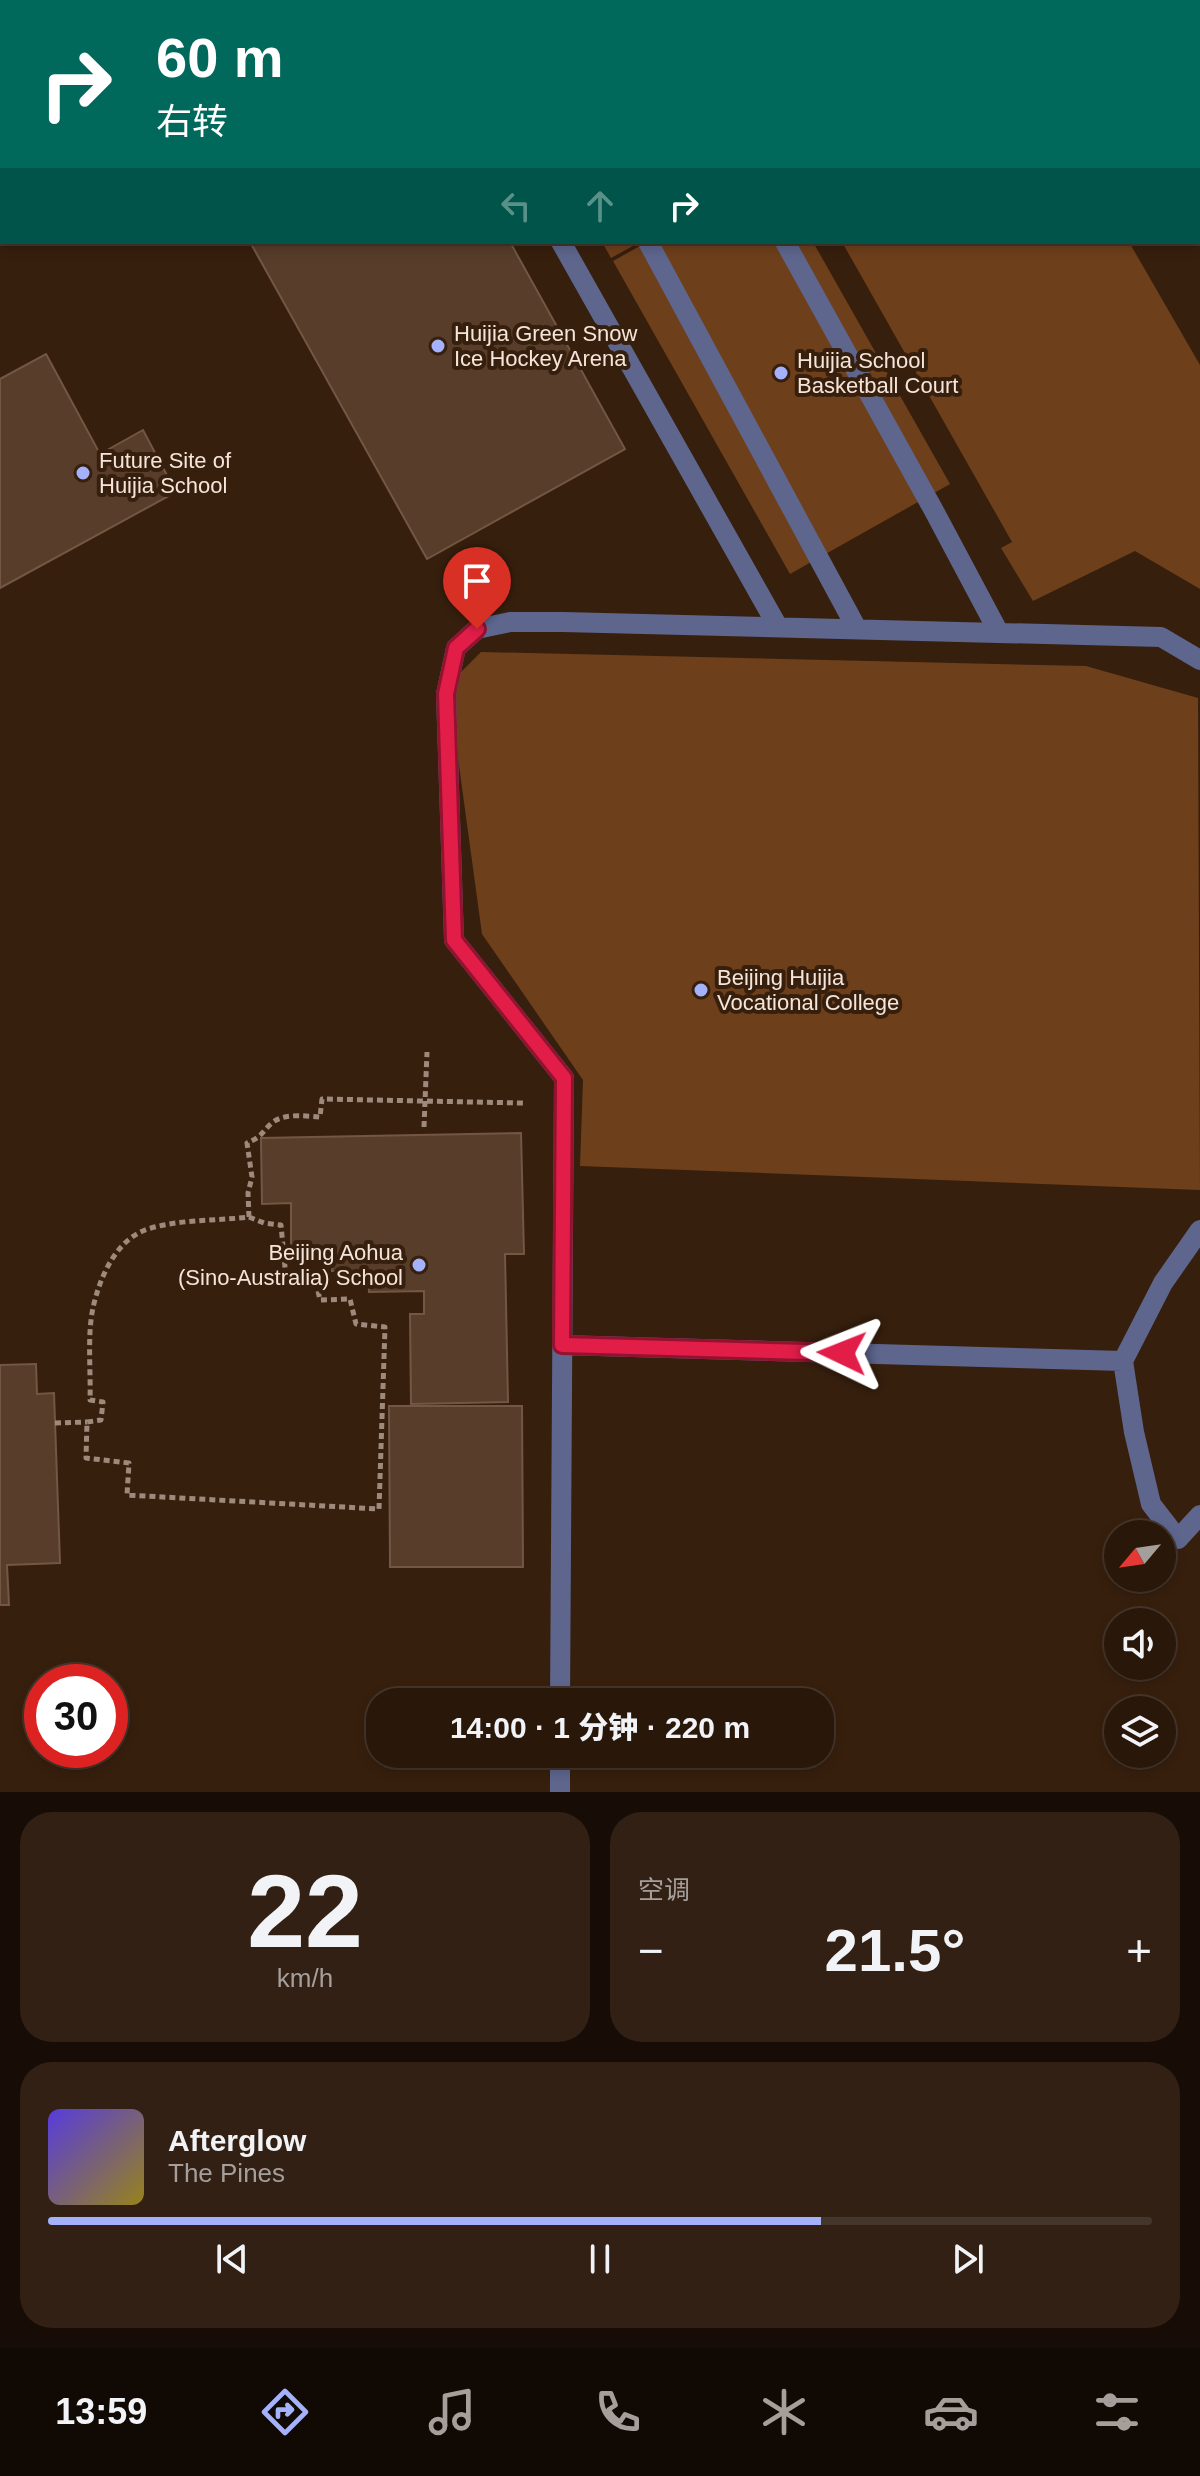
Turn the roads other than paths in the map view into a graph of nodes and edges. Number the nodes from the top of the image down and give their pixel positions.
1 (562, 244) edge
2 (649, 244) edge
3 (786, 244) edge
4 (778, 627) junction
5 (857, 629) junction
6 (999, 633) junction
7 (1200, 660) edge
8 (1200, 1230) edge
9 (562, 1345) junction
10 (1123, 1361) junction
11 (1200, 1515) edge
12 (560, 1688) edge
13 (560, 1768) edge
14 (560, 1792) edge

1 - 4 street
2 - 5 street
3 - 6 street
4 - 5 street
4 - 9 street
5 - 6 street
6 - 7 street
8 - 10 street
9 - 10 street
9 - 12 street
10 - 11 street
13 - 14 street

